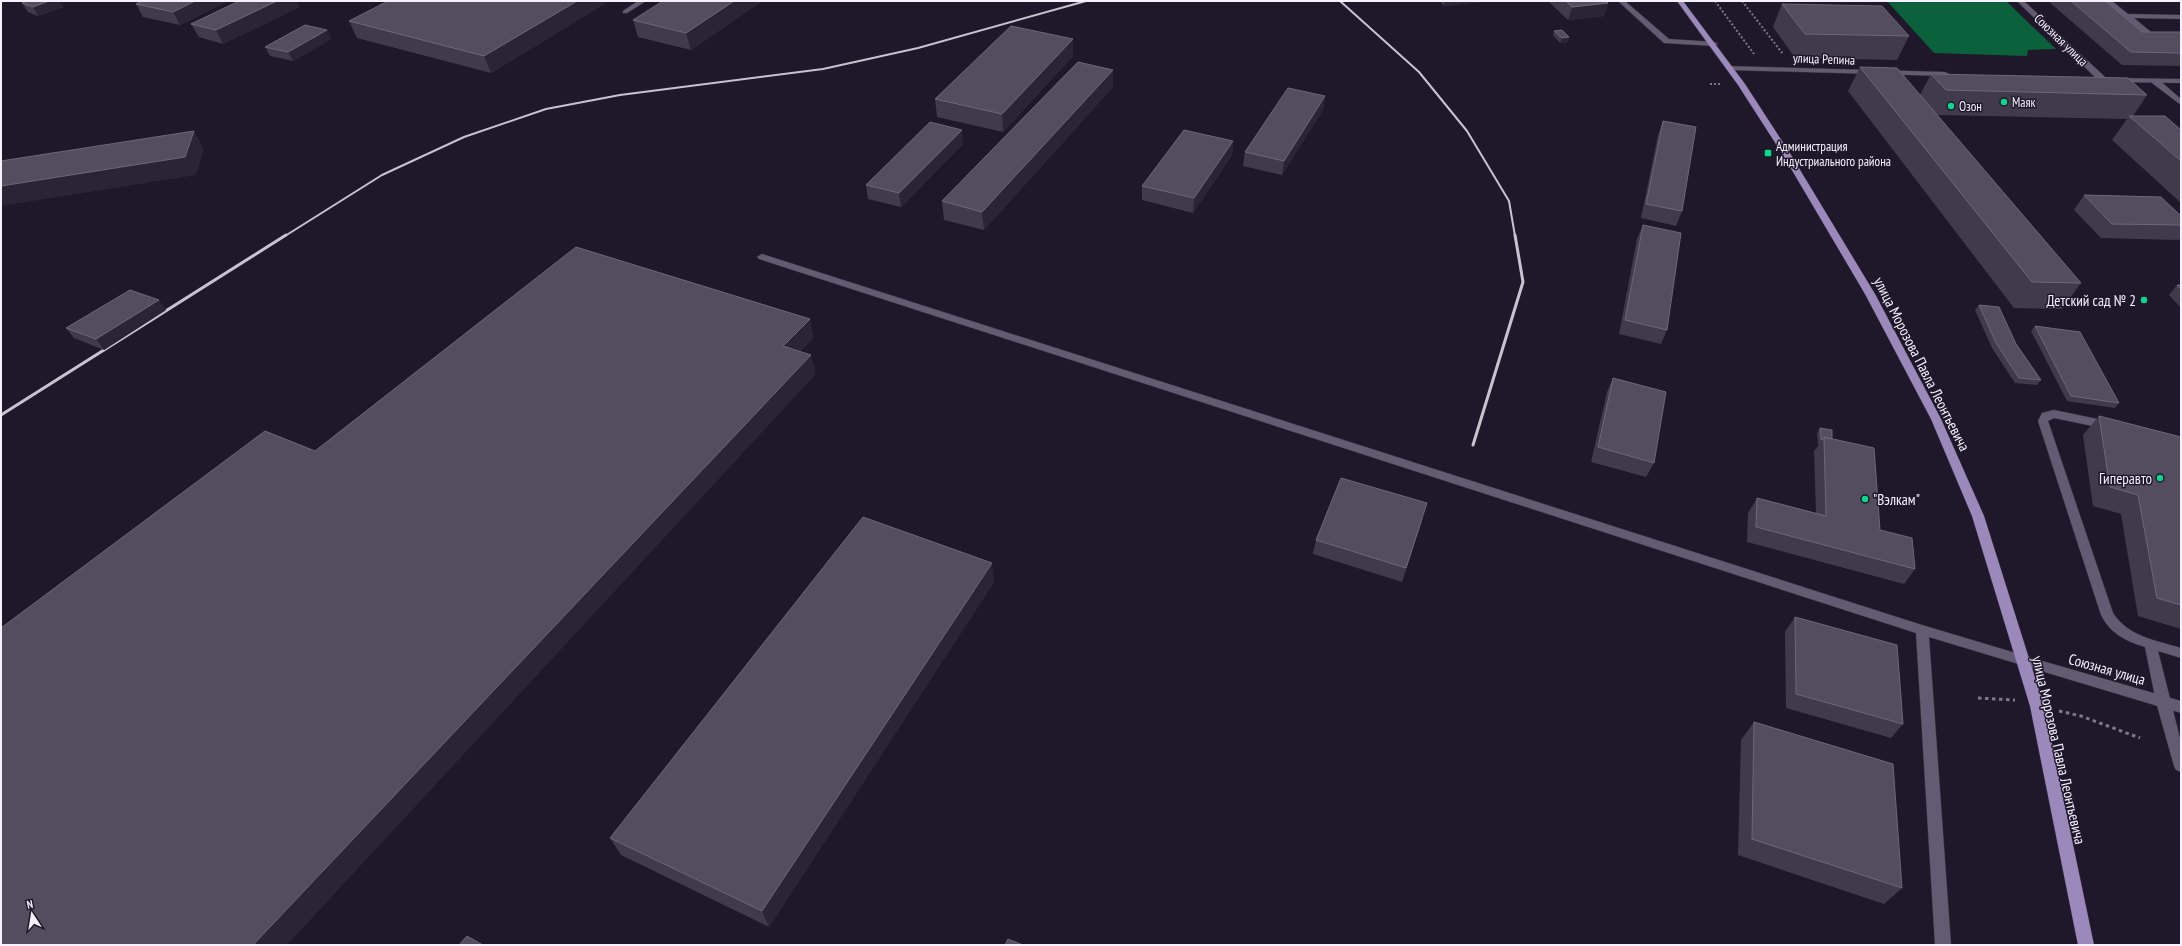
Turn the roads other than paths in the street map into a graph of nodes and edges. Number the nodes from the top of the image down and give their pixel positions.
1 (642, 1) edge
2 (1621, 1) edge
3 (1680, 1) edge
4 (2020, 1) edge
5 (2108, 1) edge
6 (625, 12) dead end
7 (2126, 16) junction
8 (2181, 17) edge
9 (2181, 36) edge
10 (1714, 44) junction
11 (1730, 68) junction
12 (1952, 75) edge
13 (2086, 79) edge
14 (2102, 79) junction
15 (2155, 81) junction
16 (2181, 82) edge
17 (2181, 103) edge
18 (762, 258) dead end
19 (2117, 427) edge
20 (1922, 630) junction
21 (2150, 644) junction
22 (2181, 653) edge
23 (2025, 661) junction
24 (2163, 702) junction
25 (2181, 707) edge
26 (2181, 766) edge
27 (1943, 945) edge
28 (2086, 945) edge

1 - 6 street
2 - 10 street
3 - 10 main road, улица Морозова Павла Леонтьевича
4 - 14 street, Союзная улица
5 - 7 street
7 - 8 street
7 - 9 street
10 - 11 main road, улица Морозова Павла Леонтьевича
11 - 12 street, улица Репина
11 - 23 main road, улица Морозова Павла Леонтьевича
13 - 14 street
14 - 15 street
15 - 16 street
15 - 17 street
18 - 20 street, Союзная улица
19 - 21 street
20 - 23 street, Союзная улица
20 - 27 street
21 - 22 street
21 - 24 street
23 - 24 street, Союзная улица
23 - 28 main road, улица Морозова Павла Леонтьевича
24 - 25 street, Союзная улица
24 - 26 street

